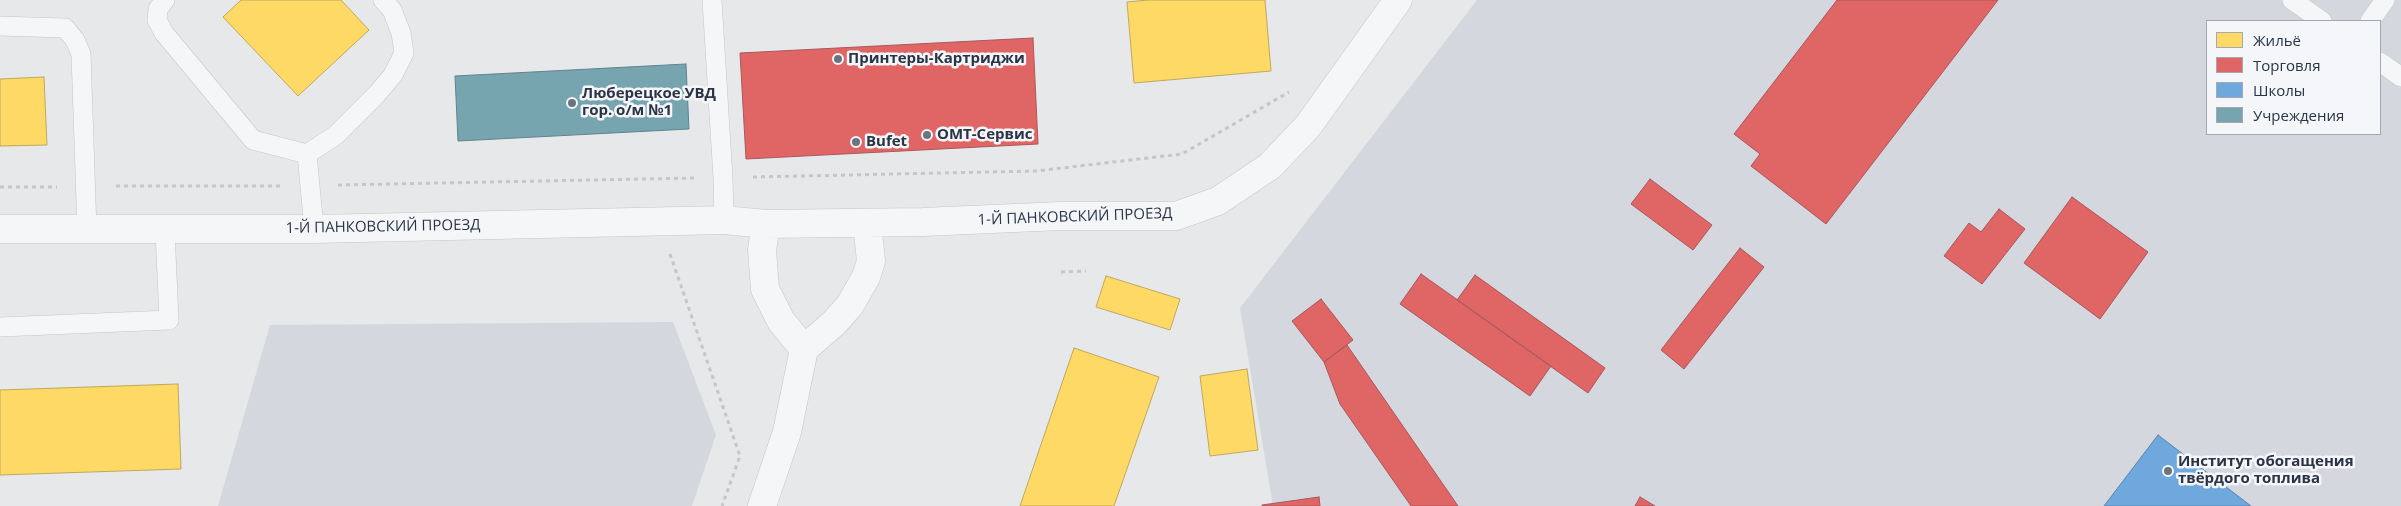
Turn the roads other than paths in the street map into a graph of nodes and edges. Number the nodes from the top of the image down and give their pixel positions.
1 (165, 0) edge
2 (383, 0) edge
3 (712, 0) edge
4 (1398, 0) edge
5 (2292, 0) edge
6 (2385, 0) edge
7 (2321, 20) edge
8 (2371, 20) edge
9 (0, 26) edge
10 (2381, 63) edge
11 (2401, 77) edge
12 (307, 154) junction
13 (724, 220) junction
14 (867, 223) junction
15 (766, 224) junction
16 (314, 229) junction
17 (0, 230) edge
18 (87, 231) junction
19 (165, 231) junction
20 (0, 327) edge
21 (804, 349) junction
22 (762, 506) edge

1 - 12 lane
2 - 12 lane
3 - 13 lane
4 - 14 street, 1-Й ПАНКОВСКИЙ ПРОЕЗД
5 - 7 lane
6 - 8 lane
9 - 18 lane
10 - 11 lane
12 - 16 lane
13 - 15 street, 1-Й ПАНКОВСКИЙ ПРОЕЗД
13 - 16 street, 1-Й ПАНКОВСКИЙ ПРОЕЗД
14 - 15 street, 1-Й ПАНКОВСКИЙ ПРОЕЗД
14 - 21 street
15 - 21 street
16 - 19 street, 1-Й ПАНКОВСКИЙ ПРОЕЗД
17 - 18 street, 1-Й ПАНКОВСКИЙ ПРОЕЗД
18 - 19 street, 1-Й ПАНКОВСКИЙ ПРОЕЗД
19 - 20 lane
21 - 22 street

